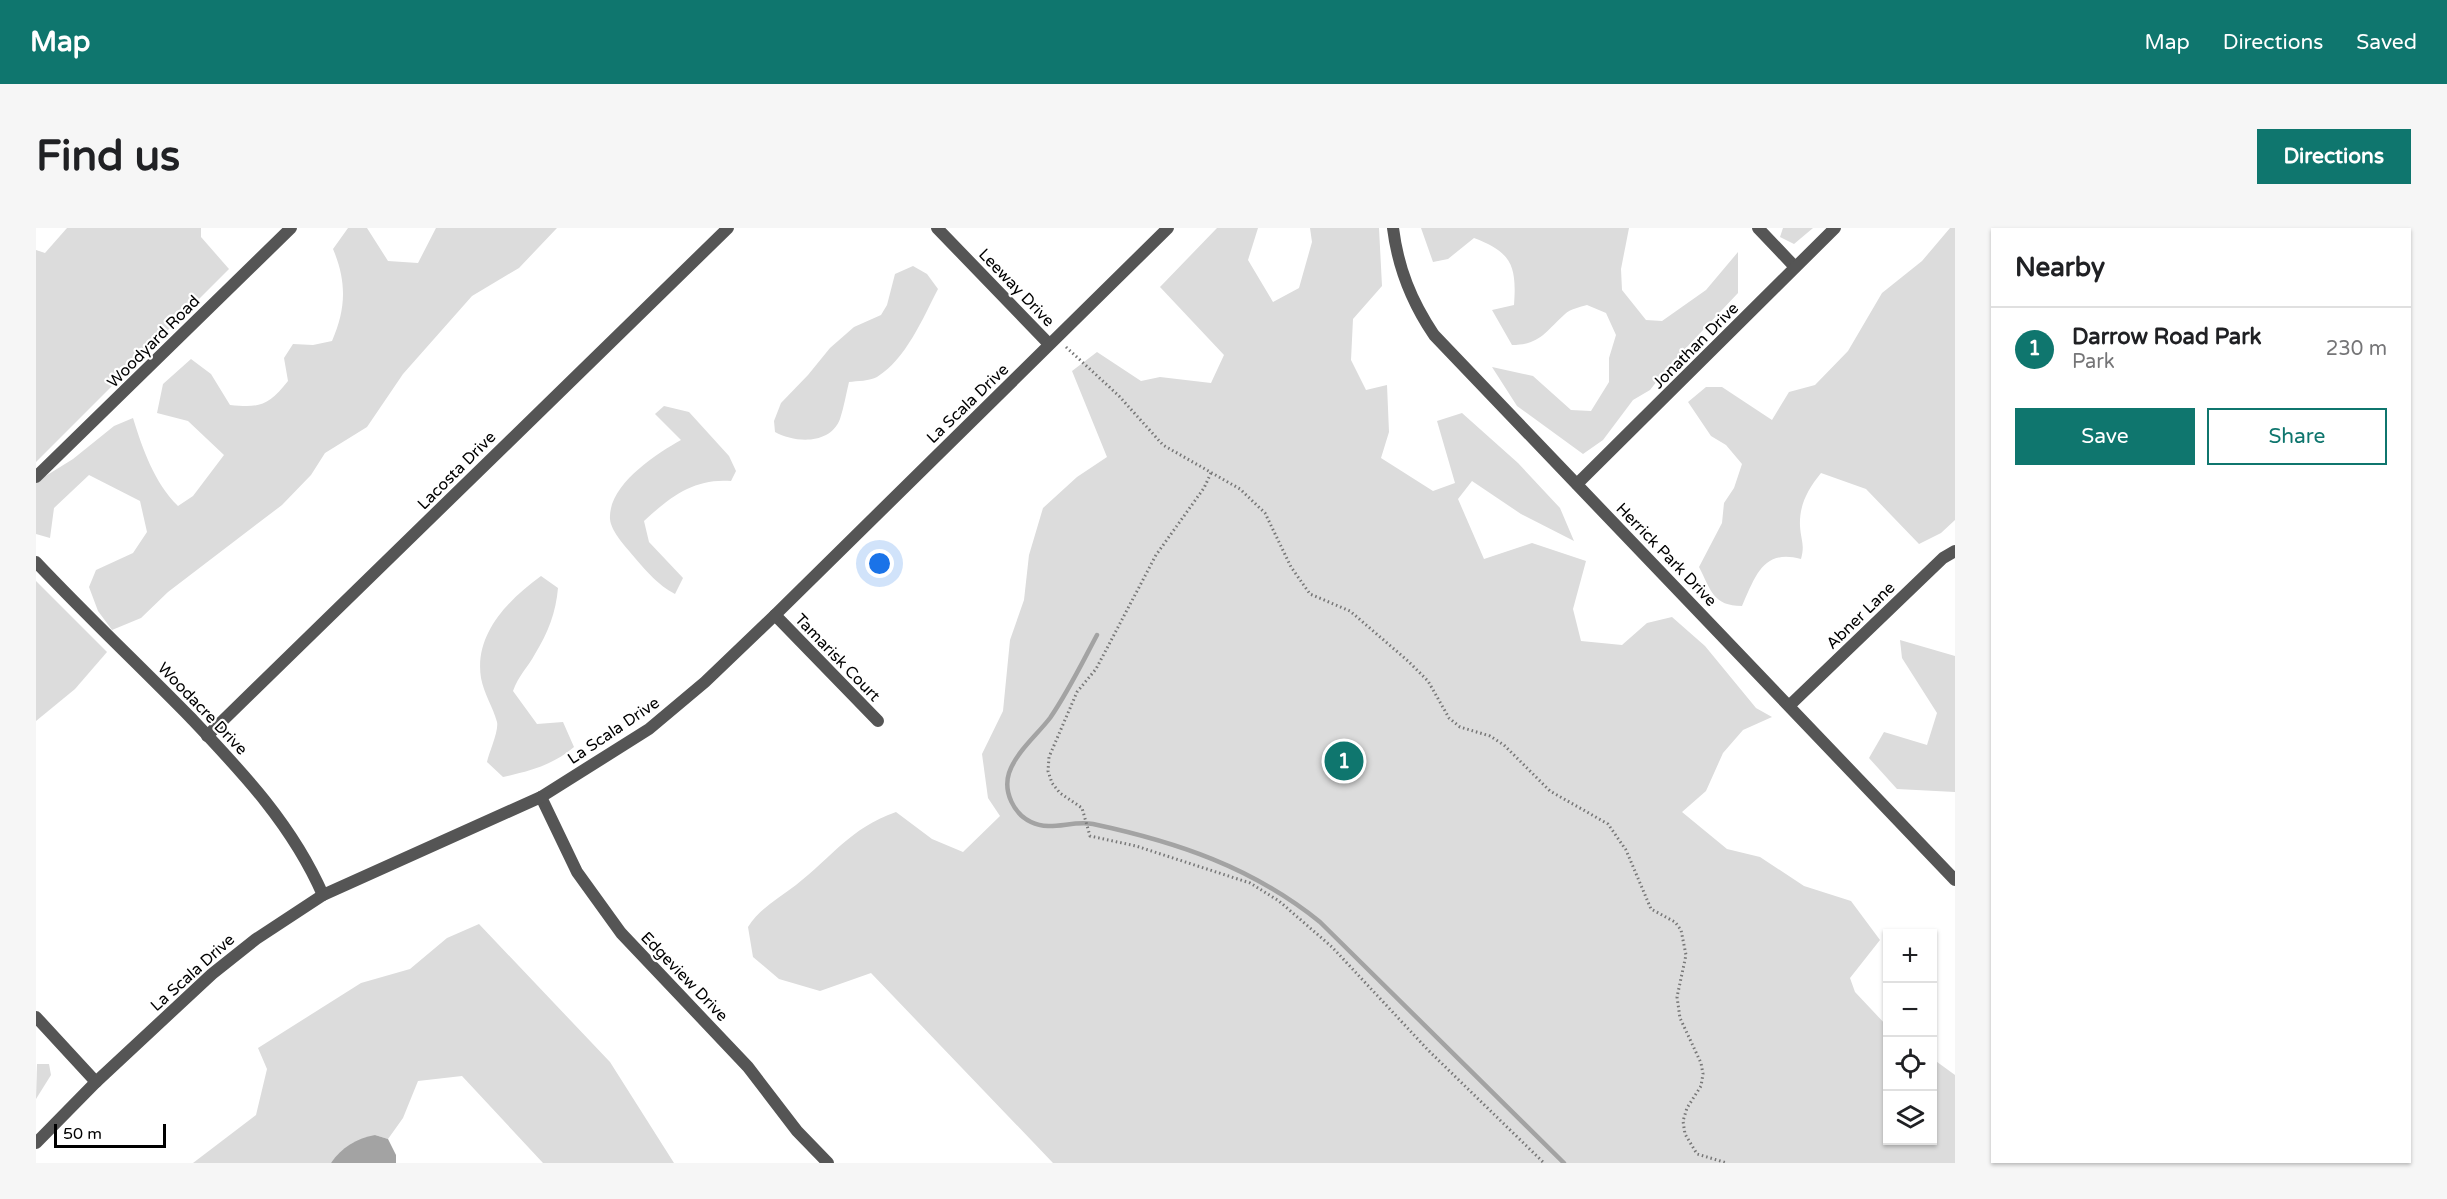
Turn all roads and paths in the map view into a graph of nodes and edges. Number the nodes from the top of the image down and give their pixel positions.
1 (291, 228) edge
2 (728, 228) edge
3 (937, 228) edge
4 (1168, 228) edge
5 (1393, 228) edge
6 (1758, 228) edge
7 (1835, 228) edge
8 (1795, 267) junction
9 (1053, 340) junction
10 (1211, 472) junction
11 (36, 477) edge
12 (1576, 484) junction
13 (1955, 551) edge
14 (36, 562) edge
15 (775, 615) junction
16 (1790, 705) junction
17 (878, 722) dead end
18 (207, 736) junction
19 (541, 797) junction
20 (1955, 880) edge
21 (322, 895) junction
22 (36, 1017) edge
23 (96, 1082) junction
24 (36, 1143) edge
25 (828, 1163) edge
26 (1544, 1163) edge
27 (1727, 1163) edge

1 - 11 street, Woodyard Road
2 - 18 street, Lacosta Drive
3 - 9 street, Leeway Drive
4 - 9 street, La Scala Drive
5 - 12 street, Herrick Park Drive
6 - 8 street
7 - 8 street, Jonathan Drive
8 - 12 street, Jonathan Drive
9 - 10 path
9 - 15 street, La Scala Drive
10 - 26 path
10 - 27 path
12 - 16 street, Herrick Park Drive
13 - 16 street, Abner Lane
14 - 18 street, Woodacre Drive
15 - 17 street, Tamarisk Court
15 - 19 street, La Scala Drive
16 - 20 street, Herrick Park Drive
18 - 21 street, Woodacre Drive
19 - 21 street, La Scala Drive
19 - 25 street, Edgeview Drive
21 - 23 street, La Scala Drive
22 - 23 street
23 - 24 street, La Scala Drive

